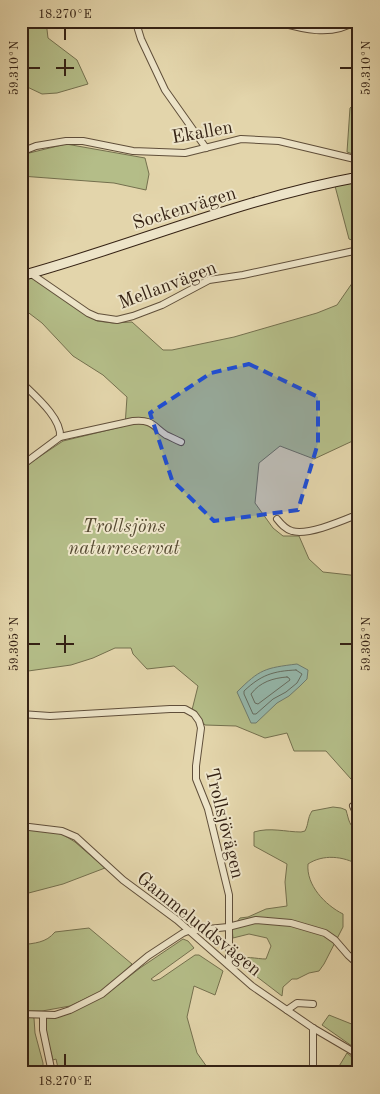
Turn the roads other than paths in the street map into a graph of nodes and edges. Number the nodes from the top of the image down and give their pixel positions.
1 (124, 21) edge
2 (148, 21) edge
3 (274, 21) edge
4 (355, 21) edge
5 (137, 26) junction
6 (206, 148) junction
7 (21, 152) edge
8 (359, 160) edge
9 (359, 178) edge
10 (354, 251) dead end
11 (26, 275) edge
12 (21, 382) edge
13 (60, 437) junction
14 (181, 442) dead end
15 (21, 466) edge
16 (359, 514) edge
17 (277, 519) dead end
18 (21, 714) edge
19 (353, 806) dead end
20 (359, 819) edge
21 (21, 826) edge
22 (228, 927) junction
23 (188, 931) junction
24 (230, 965) junction
25 (359, 965) edge
26 (313, 1004) dead end
27 (287, 1010) junction
28 (21, 1014) edge
29 (43, 1015) junction
30 (313, 1028) junction
31 (359, 1056) edge
32 (52, 1073) edge
33 (313, 1073) edge

1 - 5 street
2 - 5 street
3 - 4 street
5 - 6 street
6 - 7 street, Ekallen
6 - 8 street, Ekallen
9 - 11 street, Sockenvägen
10 - 11 street, Mellanvägen
12 - 13 street
13 - 14 street
13 - 15 street
16 - 17 street
18 - 22 street, Trollsjövägen
19 - 20 street
21 - 23 street, Gammeluddsvägen
22 - 23 street
22 - 24 street, Trollsjövägen
22 - 25 street
23 - 24 street, Gammeluddsvägen
23 - 29 street
24 - 27 street, Gammeluddsvägen
26 - 27 street
27 - 30 street, Gammeluddsvägen
28 - 29 street
29 - 32 street
30 - 31 street, Gammeluddsvägen
30 - 33 street

